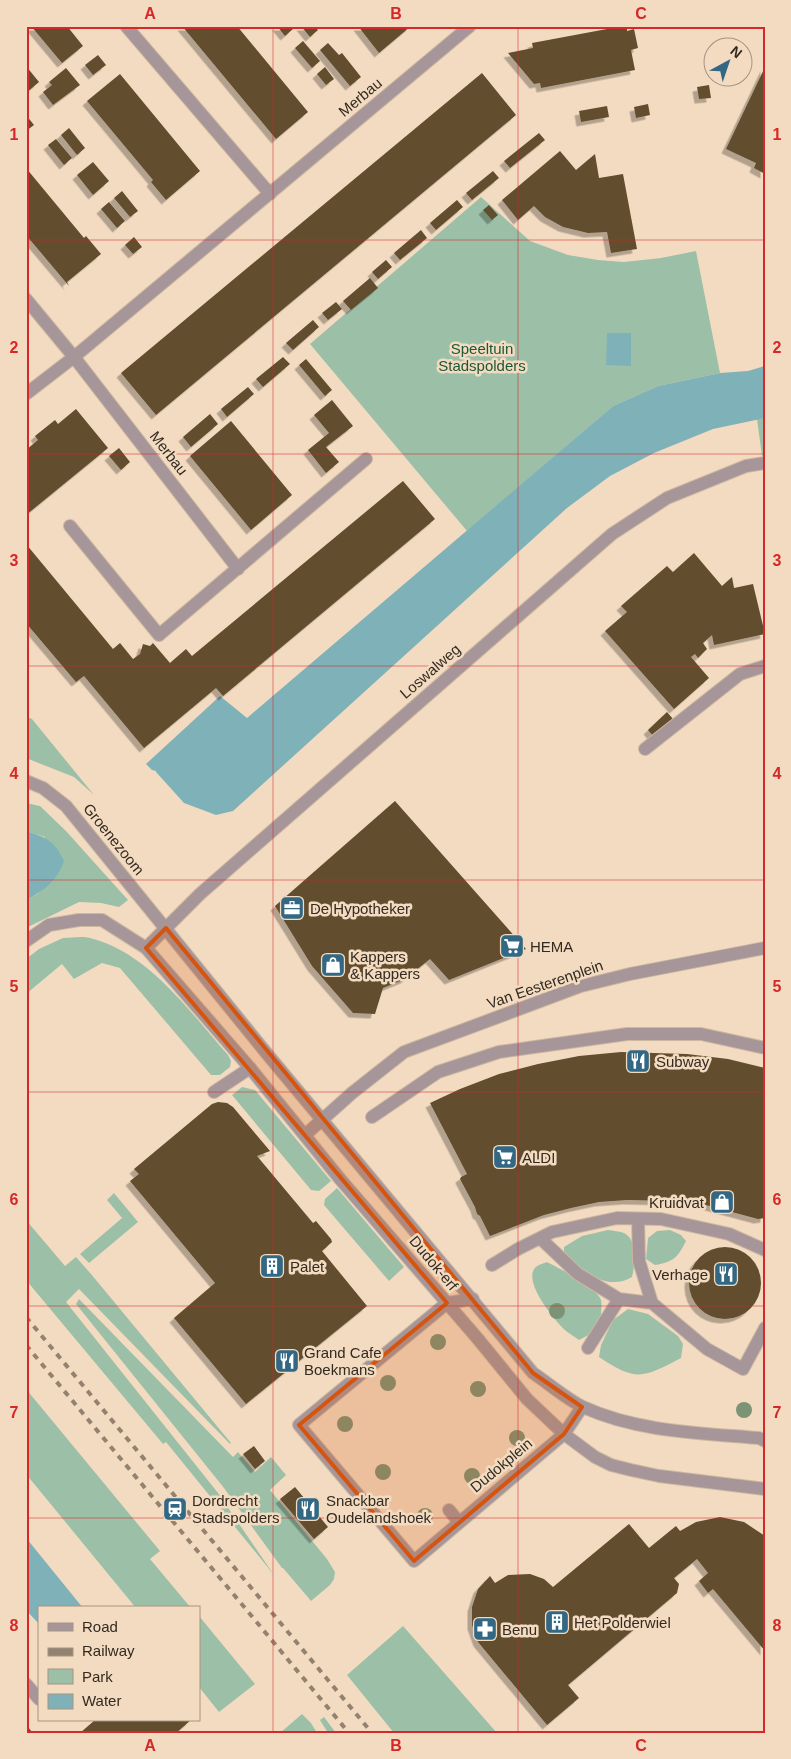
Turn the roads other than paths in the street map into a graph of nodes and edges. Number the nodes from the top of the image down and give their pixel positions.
1 (126, 26) edge
2 (470, 26) edge
3 (270, 194) junction
4 (26, 299) edge
5 (74, 356) junction
6 (26, 394) edge
7 (366, 459) dead end
8 (765, 463) edge
9 (70, 526) dead end
10 (238, 569) junction
11 (765, 666) edge
12 (645, 749) dead end
13 (26, 781) edge
14 (166, 928) junction
15 (26, 941) edge
16 (146, 948) junction
17 (765, 948) edge
18 (765, 1048) edge
19 (250, 1068) junction
20 (214, 1092) dead end
21 (372, 1116) dead end
22 (322, 1120) junction
23 (305, 1135) junction
24 (638, 1219) junction
25 (540, 1238) junction
26 (765, 1250) edge
27 (492, 1265) dead end
28 (473, 1299) junction
29 (620, 1299) junction
30 (447, 1303) junction
31 (652, 1303) junction
32 (765, 1328) edge
33 (588, 1348) dead end
34 (582, 1407) junction
35 (564, 1434) junction
36 (765, 1441) edge
37 (765, 1489) edge
38 (448, 1510) dead end
39 (459, 1522) junction
40 (26, 1684) edge
41 (38, 1698) edge

1 - 3 street
2 - 3 street, Merbau
3 - 5 street, Merbau
4 - 5 street, Merbau
5 - 6 street, Merbau
5 - 10 street, Merbau
7 - 10 street
8 - 14 street, Loswalweg
9 - 10 street
11 - 12 street
13 - 14 street, Groenezoom
14 - 16 street, Loswalweg
14 - 22 street, Dudok-erf
15 - 16 street
16 - 19 street, Dudok-erf
17 - 22 street, Van Eesterenplein
18 - 21 street
19 - 20 street
19 - 23 street, Dudok-erf
22 - 23 street, Van Eesterenplein
22 - 28 street, Dudok-erf
23 - 30 street, Dudok-erf
24 - 25 street
24 - 26 street
24 - 31 street
25 - 27 street
25 - 29 street
28 - 30 street
28 - 34 street, Dudok-erf
29 - 31 street
29 - 33 street
30 - 35 street, Dudok-erf
30 - 39 street, Dudokplein
31 - 32 street
34 - 35 street, Dudokplein
34 - 36 street, Dudok-erf
35 - 37 street, Dudok-erf
35 - 39 street, Dudokplein
38 - 39 street
40 - 41 street

